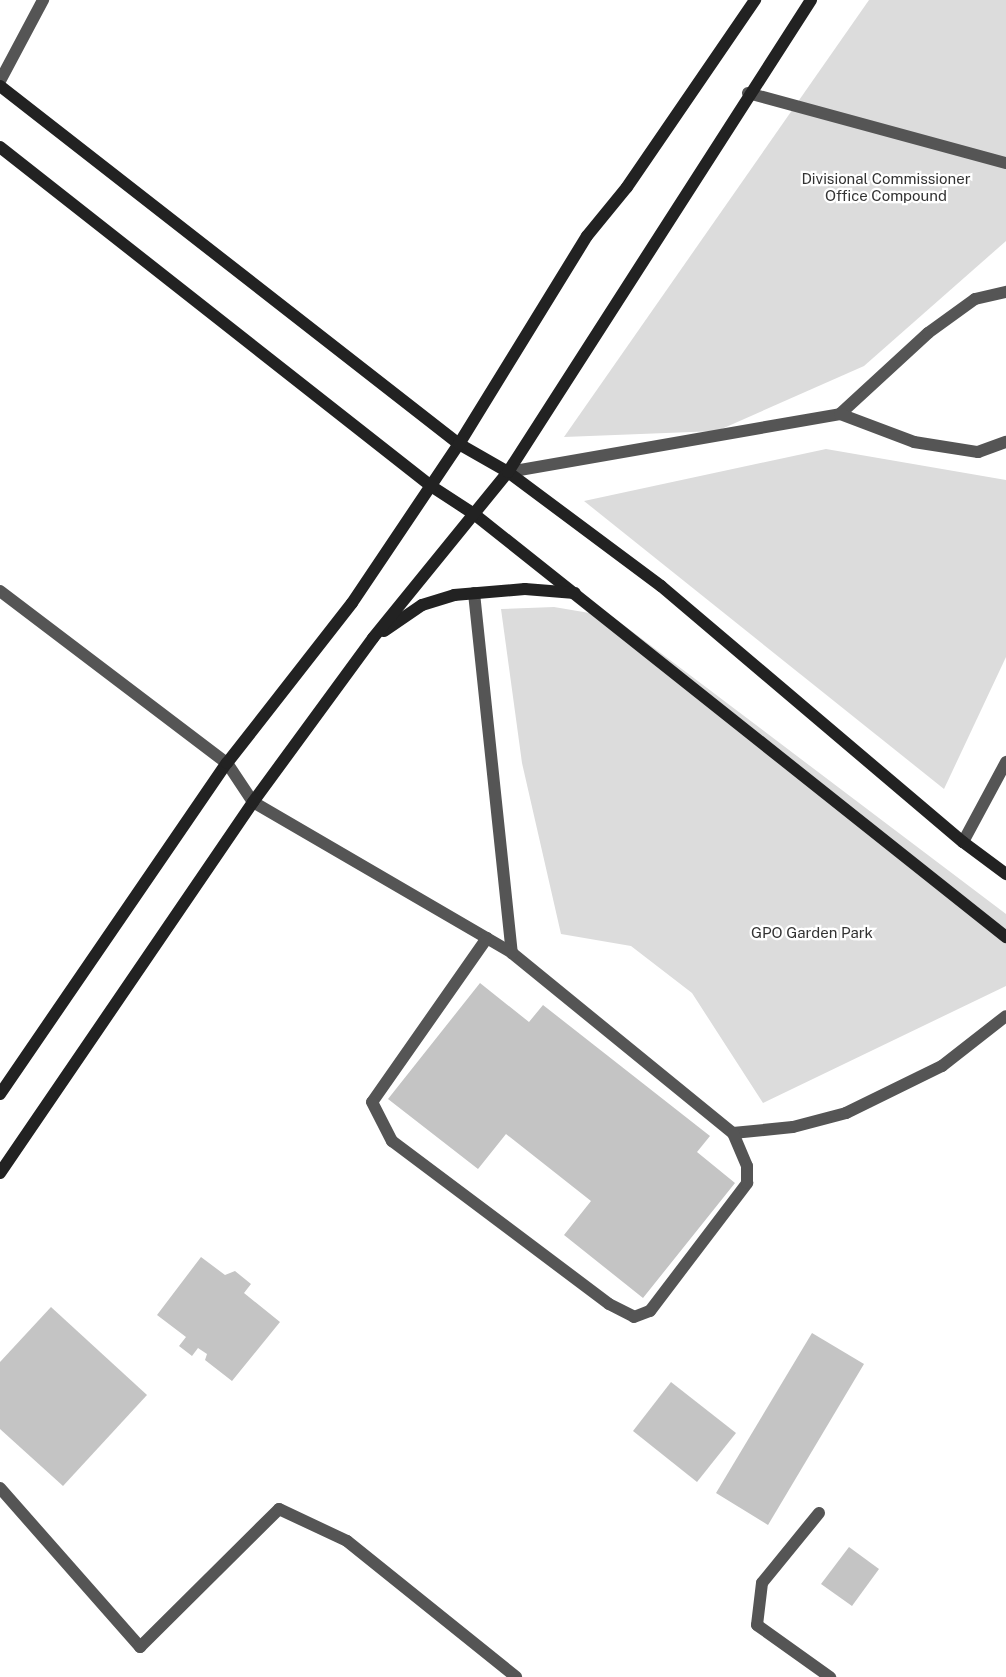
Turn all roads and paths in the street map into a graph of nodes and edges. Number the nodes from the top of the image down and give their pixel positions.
1 (44, 0) edge
2 (755, 0) edge
3 (811, 0) edge
4 (0, 81) edge
5 (0, 86) edge
6 (748, 93) junction
7 (0, 147) edge
8 (1006, 163) edge
9 (1006, 292) edge
10 (840, 414) junction
11 (1006, 442) edge
12 (459, 444) junction
13 (508, 472) junction
14 (431, 486) junction
15 (474, 514) junction
16 (0, 591) edge
17 (474, 593) junction
18 (575, 593) junction
19 (373, 638) junction
20 (1006, 762) edge
21 (227, 763) junction
22 (254, 802) junction
23 (963, 843) junction
24 (1006, 874) edge
25 (1006, 937) edge
26 (487, 938) junction
27 (512, 953) junction
28 (1006, 1016) edge
29 (0, 1094) edge
30 (733, 1133) junction
31 (0, 1173) edge
32 (0, 1488) edge
33 (819, 1513) dead end
34 (516, 1677) edge
35 (830, 1677) edge

1 - 4 street
2 - 12 street
3 - 6 street
5 - 12 street
6 - 8 street
6 - 13 street
7 - 14 street
9 - 10 street
10 - 11 street
10 - 13 street
12 - 13 street
12 - 14 street
13 - 15 street
13 - 23 street
14 - 15 street
14 - 21 street
15 - 18 street
15 - 19 street
16 - 21 street
17 - 18 street
17 - 19 street
17 - 27 street
18 - 25 street
19 - 22 street
20 - 23 street
21 - 22 street
21 - 29 street
22 - 26 street
22 - 31 street
23 - 24 street
26 - 27 street
26 - 30 street
27 - 30 street
28 - 30 street
32 - 34 street
33 - 35 street

